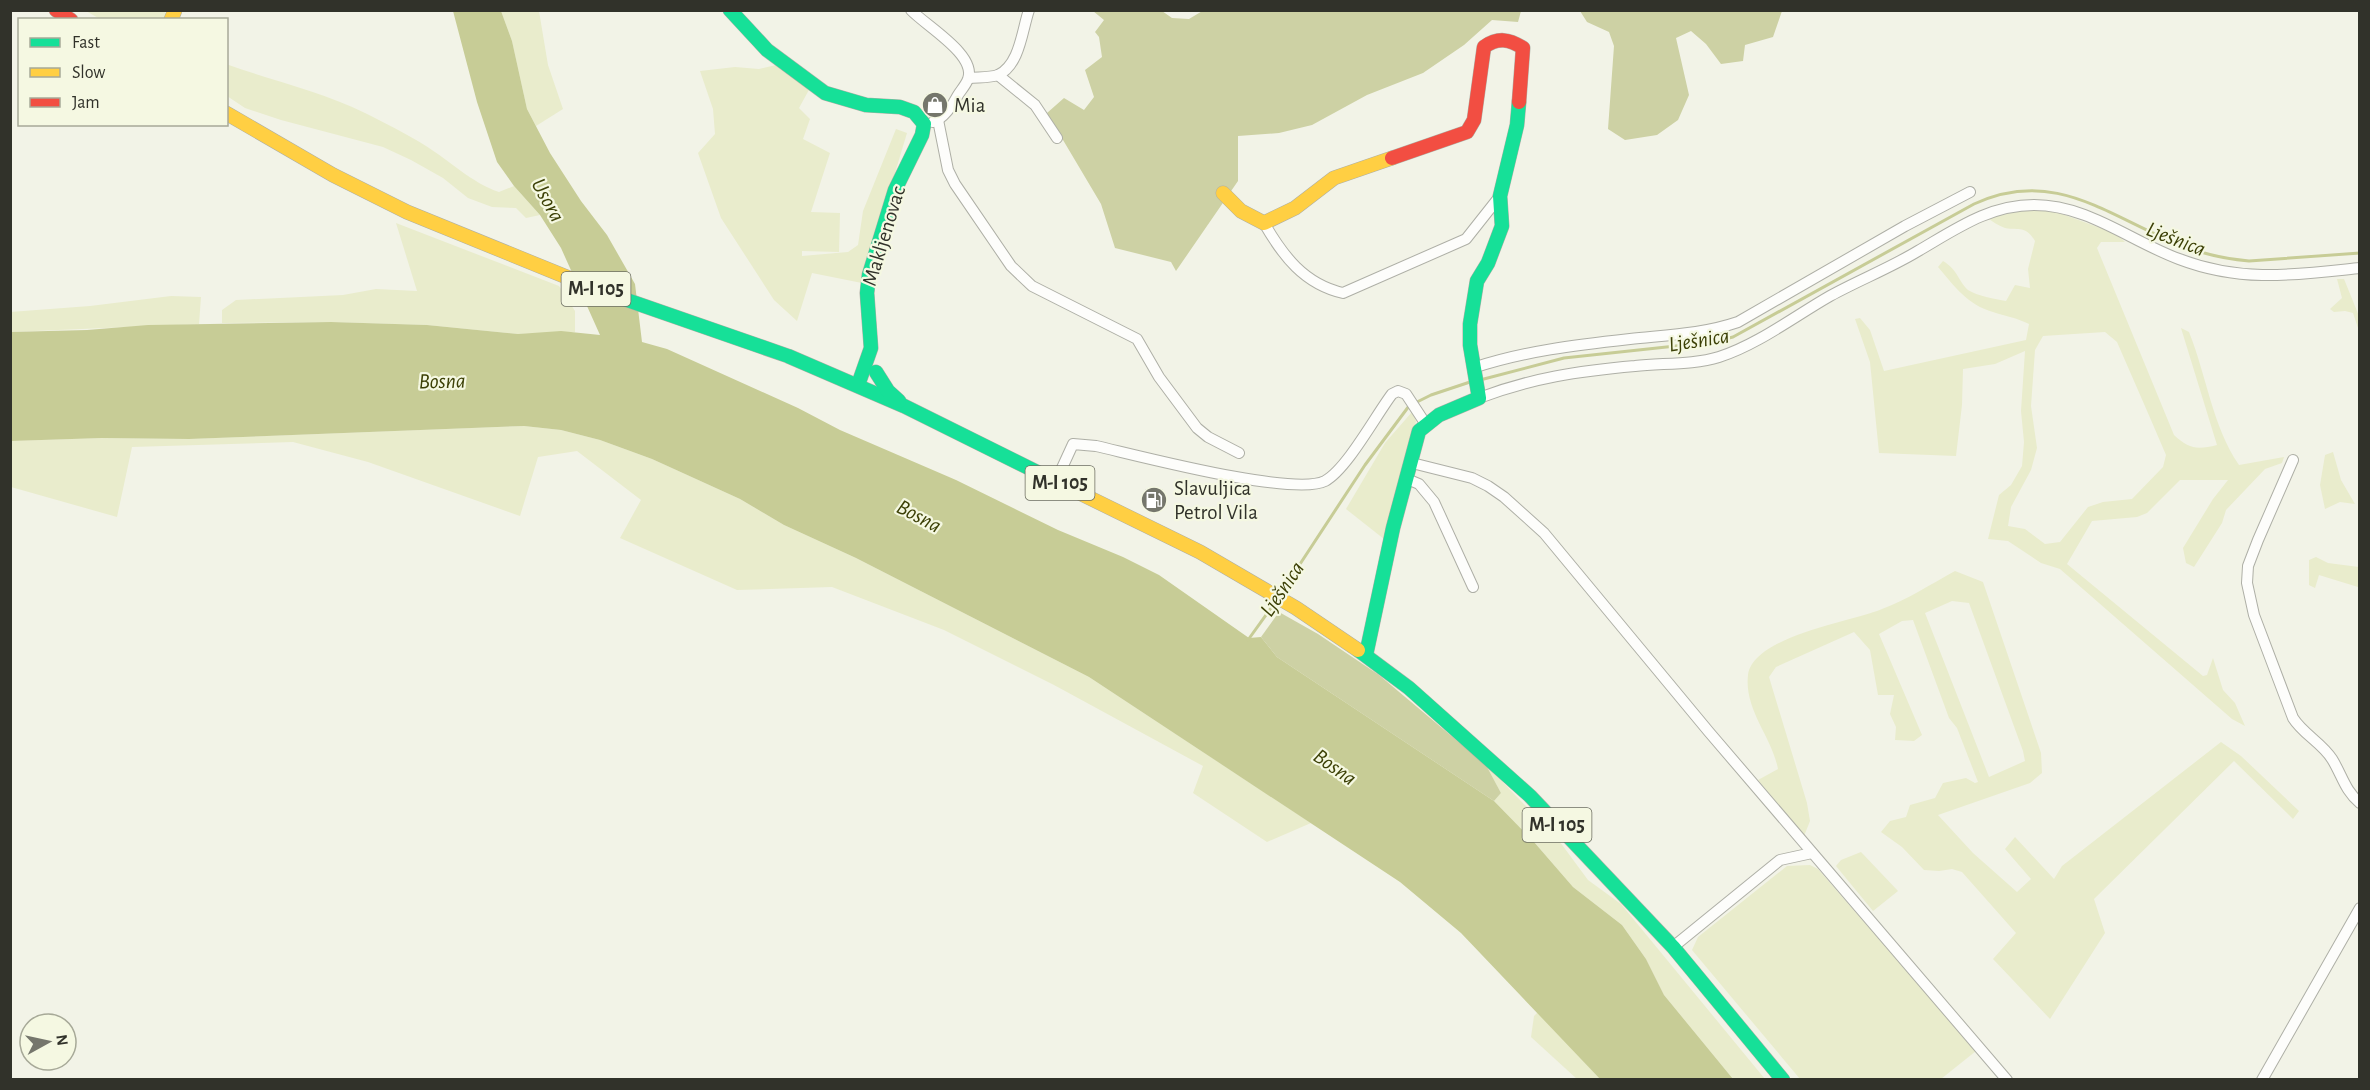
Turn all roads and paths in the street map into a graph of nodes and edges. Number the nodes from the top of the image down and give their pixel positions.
1 (729, 10) edge
2 (911, 10) edge
3 (1029, 10) edge
4 (998, 75) junction
5 (969, 78) junction
6 (228, 114) edge
7 (938, 120) junction
8 (924, 124) junction
9 (1056, 138) dead end
10 (1970, 192) dead end
11 (1223, 193) dead end
12 (1500, 196) junction
13 (1264, 222) junction
14 (2360, 268) edge
15 (871, 348) junction
16 (1473, 370) junction
17 (876, 372) junction
18 (860, 387) junction
19 (1479, 393) junction
20 (904, 406) junction
21 (1422, 417) junction
22 (1239, 453) dead end
23 (2292, 460) dead end
24 (1412, 463) junction
25 (1407, 479) junction
26 (1056, 481) junction
27 (1473, 587) dead end
28 (1366, 655) junction
29 (2360, 803) edge
30 (1812, 853) junction
31 (2360, 908) edge
32 (1673, 947) junction
33 (1783, 1080) edge
34 (2007, 1080) edge
35 (2262, 1080) edge

1 - 8 main road
2 - 5 street
3 - 4 street
4 - 5 street
4 - 9 street
5 - 7 street
6 - 18 main road, M-I 105
7 - 8 street
7 - 22 street
8 - 15 main road, Makljenovac
10 - 16 street
11 - 13 main road
12 - 13 street
12 - 13 main road
12 - 16 main road
14 - 19 street
15 - 17 main road
15 - 18 main road, Makljenovac
16 - 19 main road
17 - 18 main road
17 - 20 main road
18 - 20 main road, M-I 105
19 - 21 main road
20 - 26 main road, M-I 105
21 - 24 main road
21 - 26 street
23 - 29 street
24 - 25 main road
24 - 30 street
25 - 27 street
25 - 28 main road
26 - 28 main road, M-I 105
28 - 32 main road, M-I 105
30 - 32 street
30 - 34 street
31 - 35 street
32 - 33 main road, M-I 105

